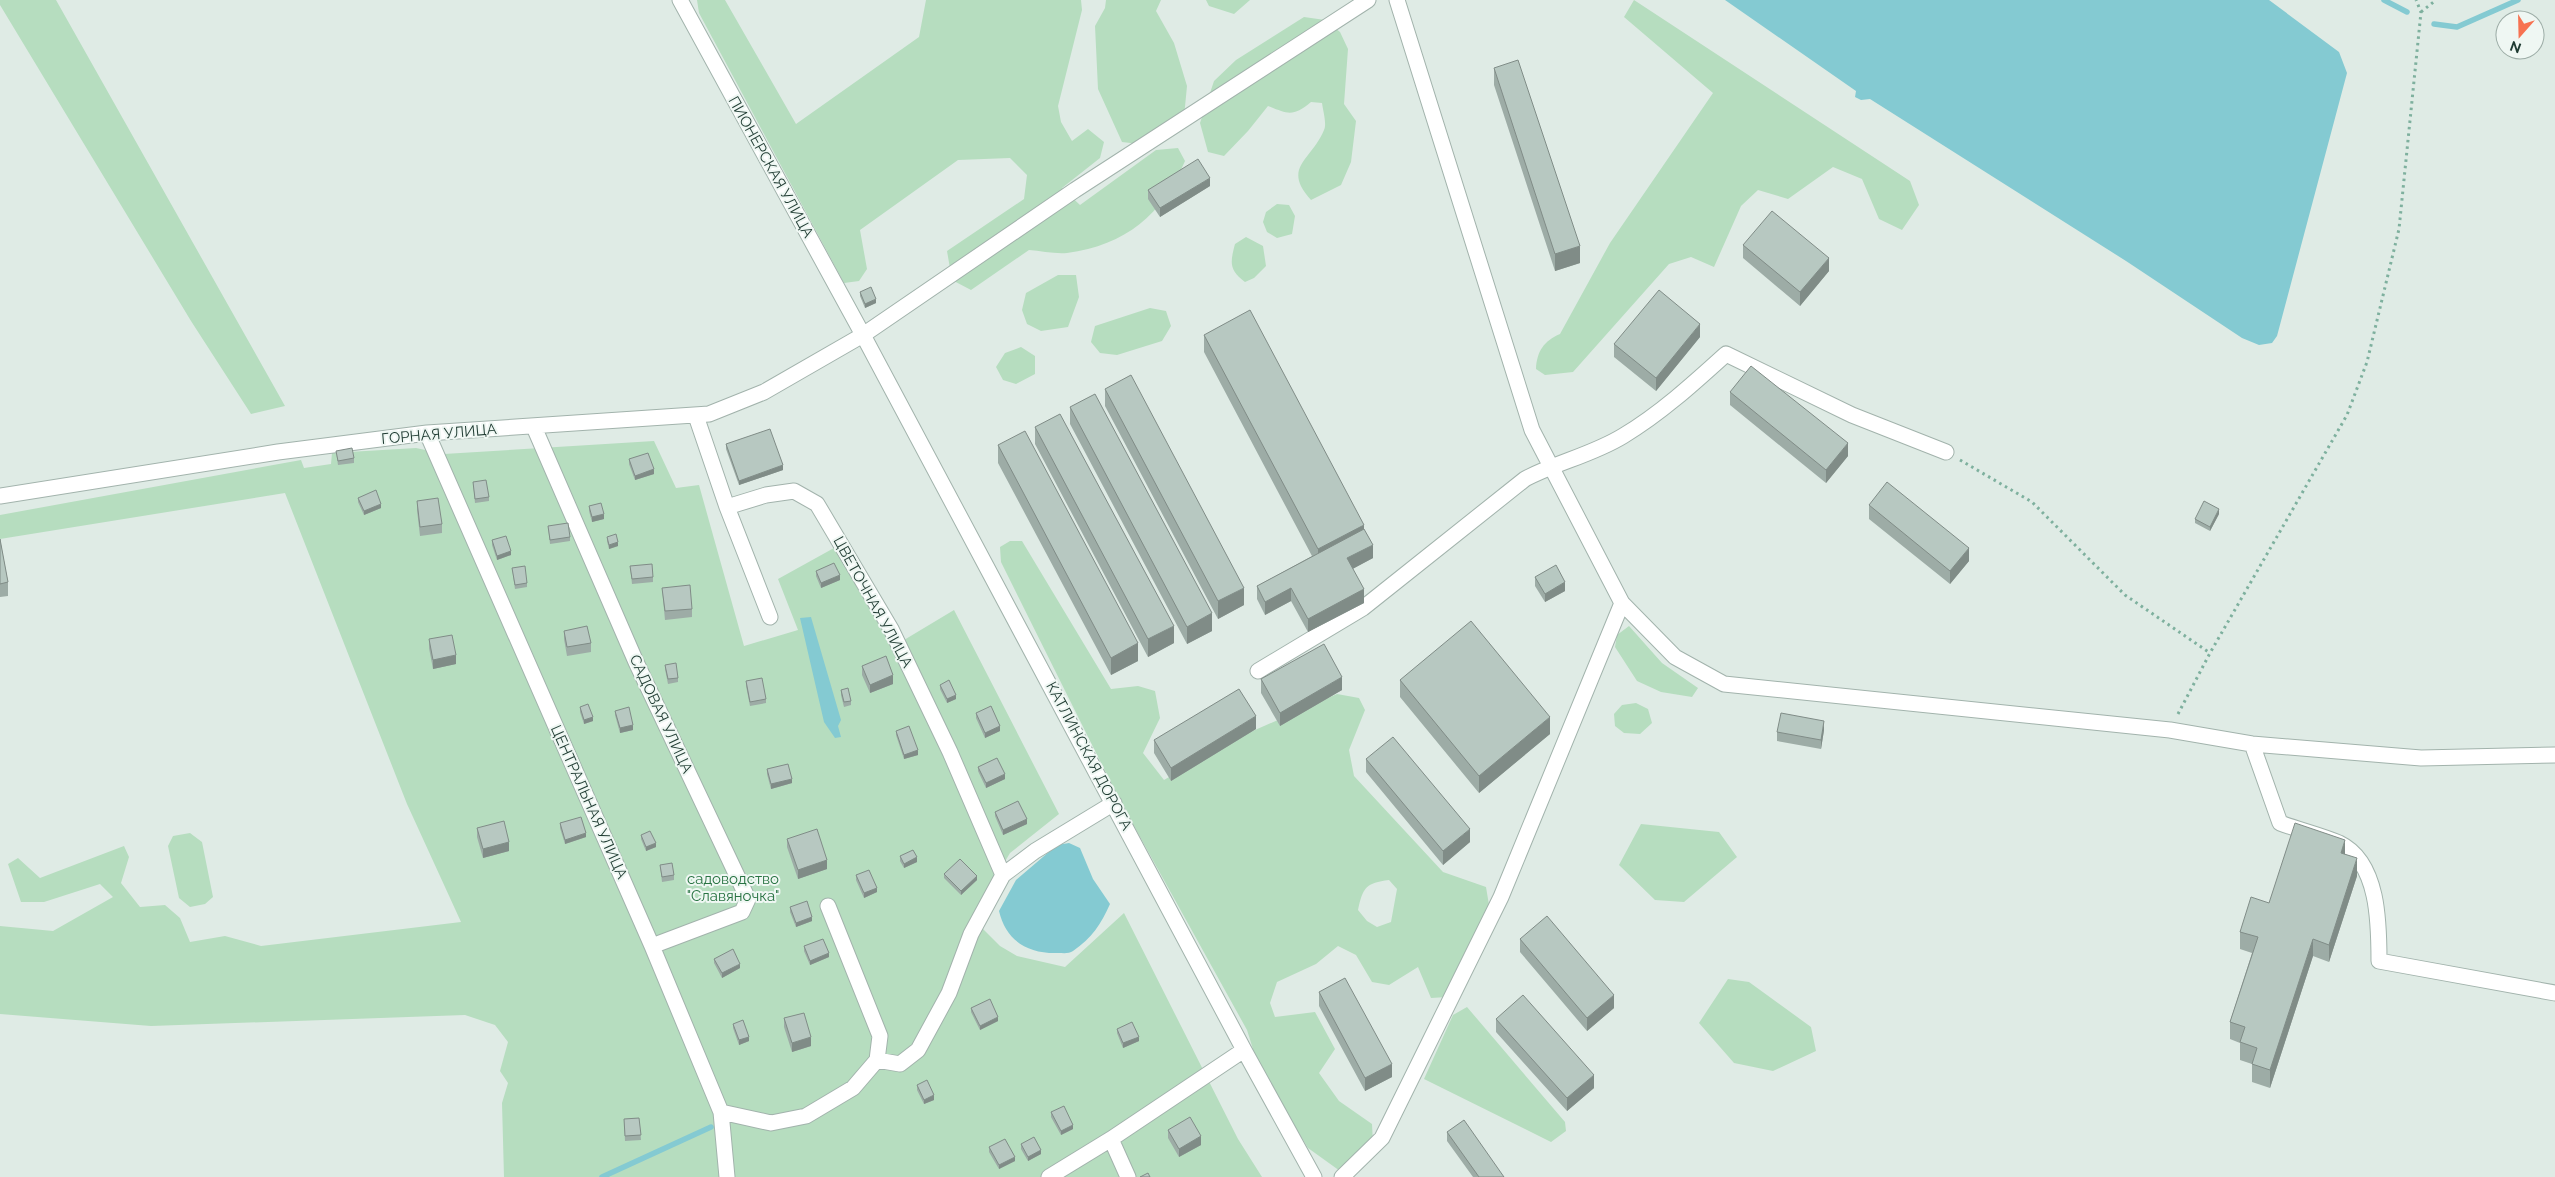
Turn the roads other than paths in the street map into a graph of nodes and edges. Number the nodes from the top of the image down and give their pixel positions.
1 (680, 0) edge
2 (1368, 0) edge
3 (1397, 0) edge
4 (863, 335) junction
5 (696, 416) junction
6 (534, 427) junction
7 (427, 433) junction
8 (1946, 452) road end
9 (1551, 465) junction
10 (0, 496) edge
11 (727, 506) junction
12 (1622, 603) junction
13 (770, 617) dead end
14 (1258, 671) dead end
15 (2252, 744) junction
16 (2555, 755) edge
17 (1114, 803) junction
18 (1003, 875) junction
19 (828, 906) dead end
20 (652, 946) junction
21 (2555, 993) edge
22 (1244, 1050) junction
23 (877, 1060) junction
24 (721, 1112) junction
25 (1111, 1139) junction
26 (727, 1177) edge
27 (1050, 1177) edge
28 (1128, 1177) edge
29 (1314, 1177) edge
30 (1342, 1177) edge

1 - 4 street, ПИОНЕРСКАЯ УЛИЦА
2 - 4 street, ГОРНАЯ УЛИЦА
3 - 9 street
4 - 5 street, ГОРНАЯ УЛИЦА
4 - 17 street, КАТЛИНСКАЯ ДОРОГА
5 - 6 street, ГОРНАЯ УЛИЦА
5 - 11 street
6 - 7 street, ГОРНАЯ УЛИЦА
6 - 20 street, САДОВАЯ УЛИЦА
7 - 10 street, ГОРНАЯ УЛИЦА
7 - 20 street, ЦЕНТРАЛЬНАЯ УЛИЦА
8 - 9 street
9 - 12 street
9 - 14 street
11 - 13 street
11 - 18 street, ЦВЕТОЧНАЯ УЛИЦА
12 - 15 street
12 - 30 street
15 - 16 street
15 - 21 street
17 - 18 street
17 - 22 street, КАТЛИНСКАЯ ДОРОГА
18 - 23 street
19 - 23 street
20 - 24 street, ЦЕНТРАЛЬНАЯ УЛИЦА
22 - 25 street
22 - 29 street, КАТЛИНСКАЯ ДОРОГА
23 - 24 street
24 - 26 street, ЦЕНТРАЛЬНАЯ УЛИЦА
25 - 27 street
25 - 28 street

